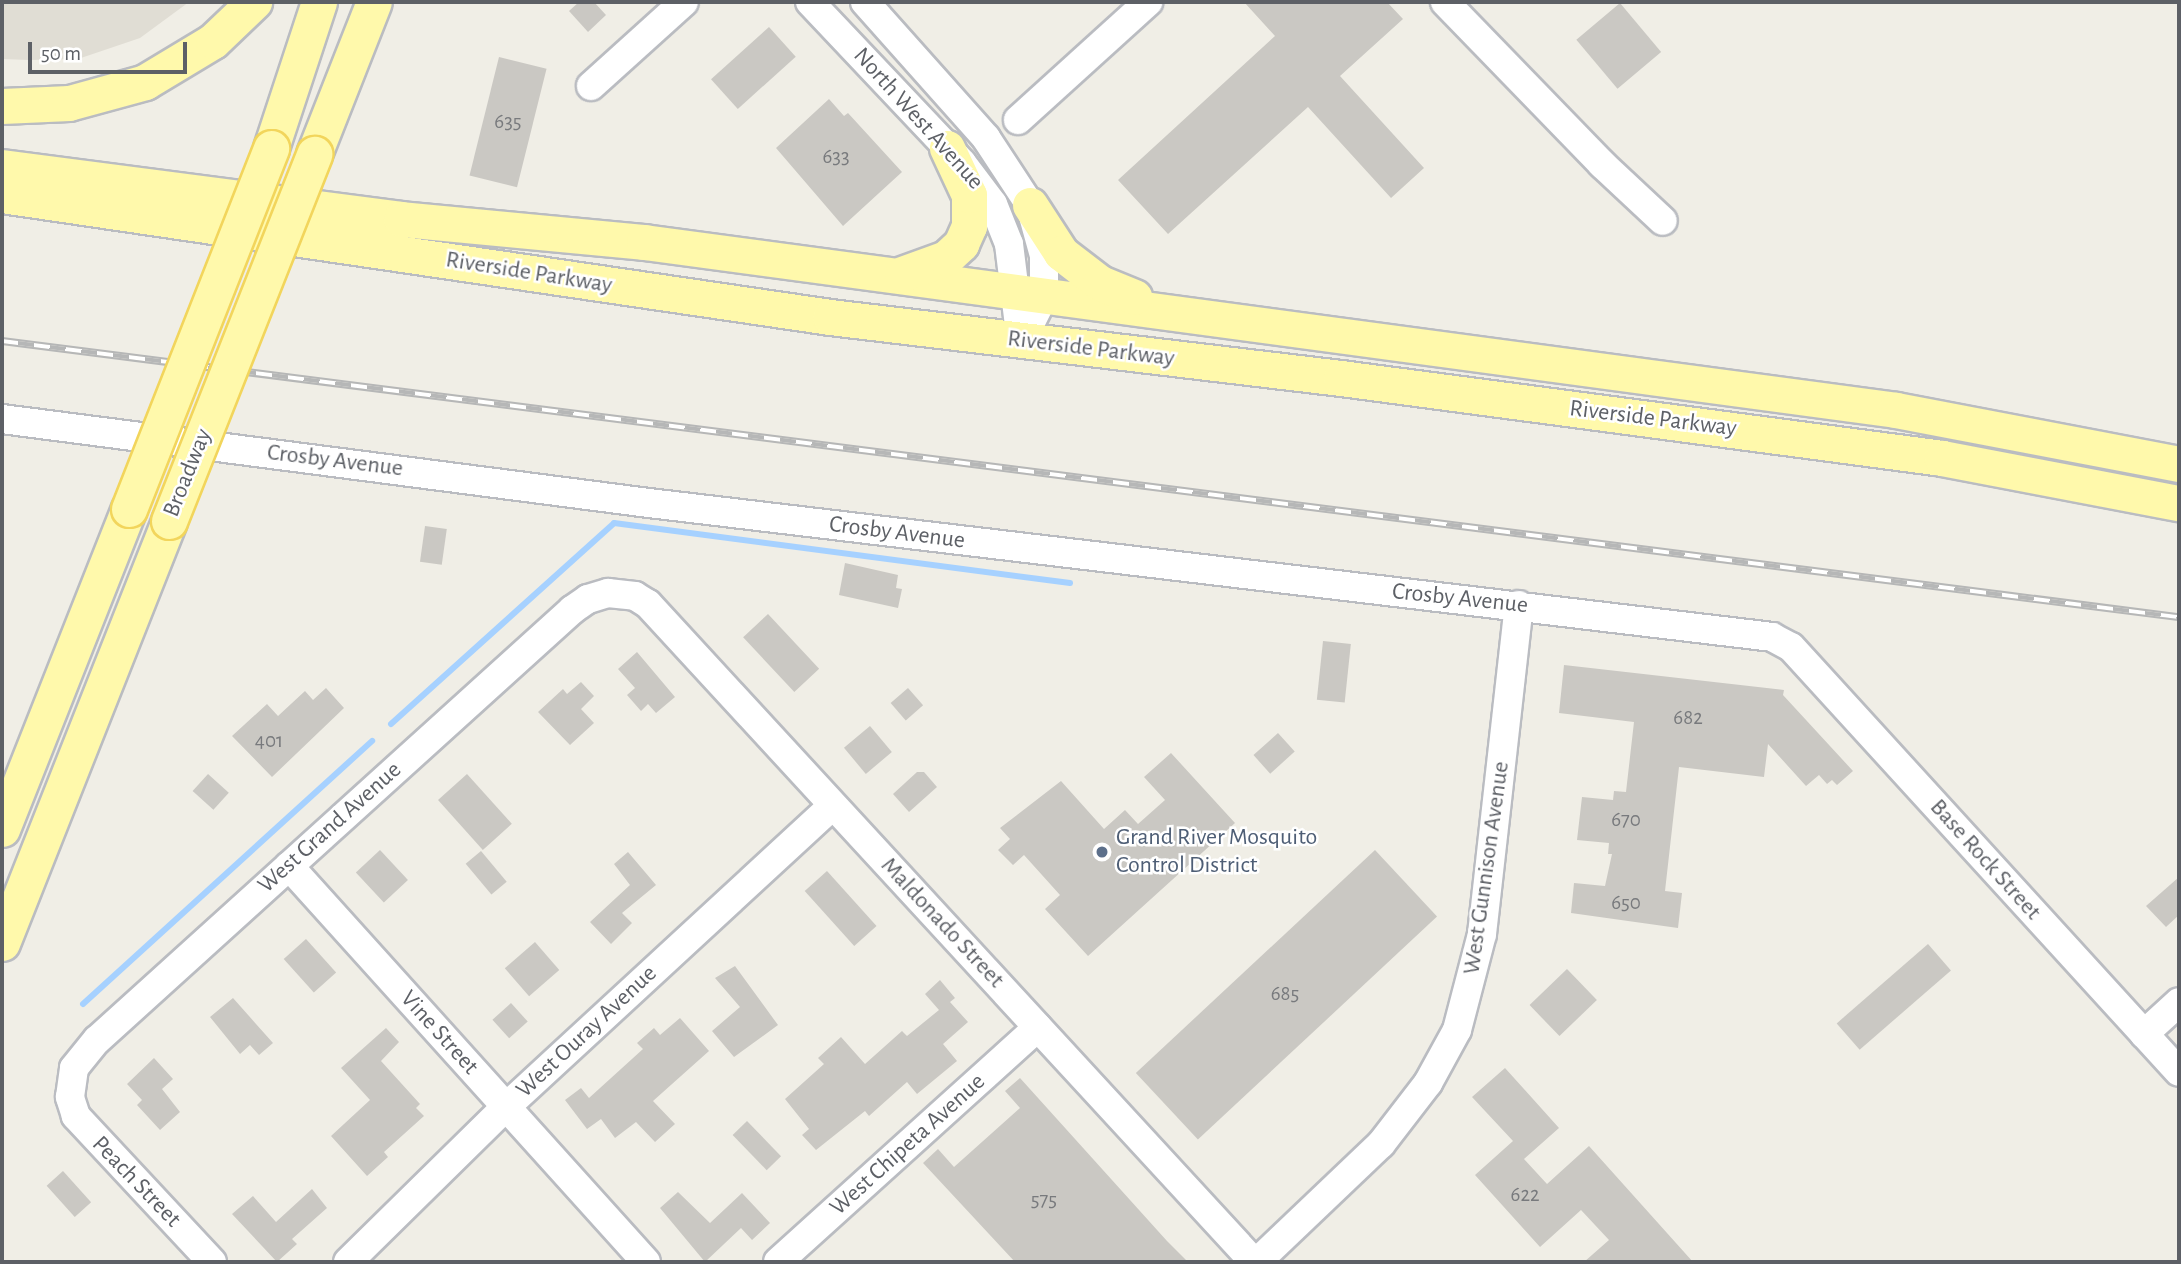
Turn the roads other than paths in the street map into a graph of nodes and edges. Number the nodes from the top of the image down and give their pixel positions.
1 (254, 2) edge
2 (319, 2) edge
3 (374, 2) edge
4 (684, 2) edge
5 (810, 2) edge
6 (865, 2) edge
7 (1148, 2) edge
8 (1445, 2) edge
9 (591, 86) dead end
10 (2, 106) edge
11 (1018, 120) dead end
12 (947, 148) junction
13 (2, 167) edge
14 (2, 195) edge
15 (1030, 205) junction
16 (1663, 221) dead end
17 (893, 276) junction
18 (1028, 294) junction
19 (1183, 314) junction
20 (1021, 342) junction
21 (2, 419) edge
22 (2179, 464) edge
23 (2179, 503) edge
24 (623, 594) joint
25 (1519, 605) junction
26 (1791, 647) joint
27 (831, 807) junction
28 (2, 829) edge
29 (289, 866) junction
30 (2, 943) edge
31 (2179, 1002) edge
32 (1038, 1027) junction
33 (2144, 1034) junction
34 (2179, 1072) edge
35 (70, 1097) joint
36 (506, 1107) junction
37 (212, 1262) edge
38 (348, 1262) edge
39 (646, 1262) edge
40 (778, 1262) edge
41 (1255, 1262) edge

1 - 10 main road
2 - 28 main road, Broadway, bridge
3 - 30 main road, Broadway, bridge
4 - 9 street
5 - 12 street, North West Avenue
6 - 15 street, North West Avenue
7 - 11 street
8 - 16 street
12 - 17 main road
12 - 18 street, North West Avenue
13 - 17 main road, Riverside Parkway
14 - 20 main road, Riverside Parkway
15 - 18 street, North West Avenue
15 - 19 main road
17 - 18 main road, Riverside Parkway
18 - 19 main road, Riverside Parkway
18 - 20 street, North West Avenue
19 - 22 main road, Riverside Parkway
20 - 23 main road, Riverside Parkway
21 - 25 street, Crosby Avenue
24 - 27 street, Maldonado Street
24 - 29 street, West Grand Avenue
25 - 26 street, Crosby Avenue
25 - 41 street, West Gunnison Avenue
26 - 33 street, Base Rock Street
27 - 32 street, Maldonado Street
27 - 36 street, West Ouray Avenue
29 - 35 street, West Grand Avenue
29 - 36 street, Vine Street
31 - 33 street
32 - 40 street, West Chipeta Avenue
32 - 41 street, Maldonado Street
33 - 34 street, Base Rock Street
35 - 37 street, Peach Street
36 - 38 street, West Ouray Avenue
36 - 39 street, Vine Street

